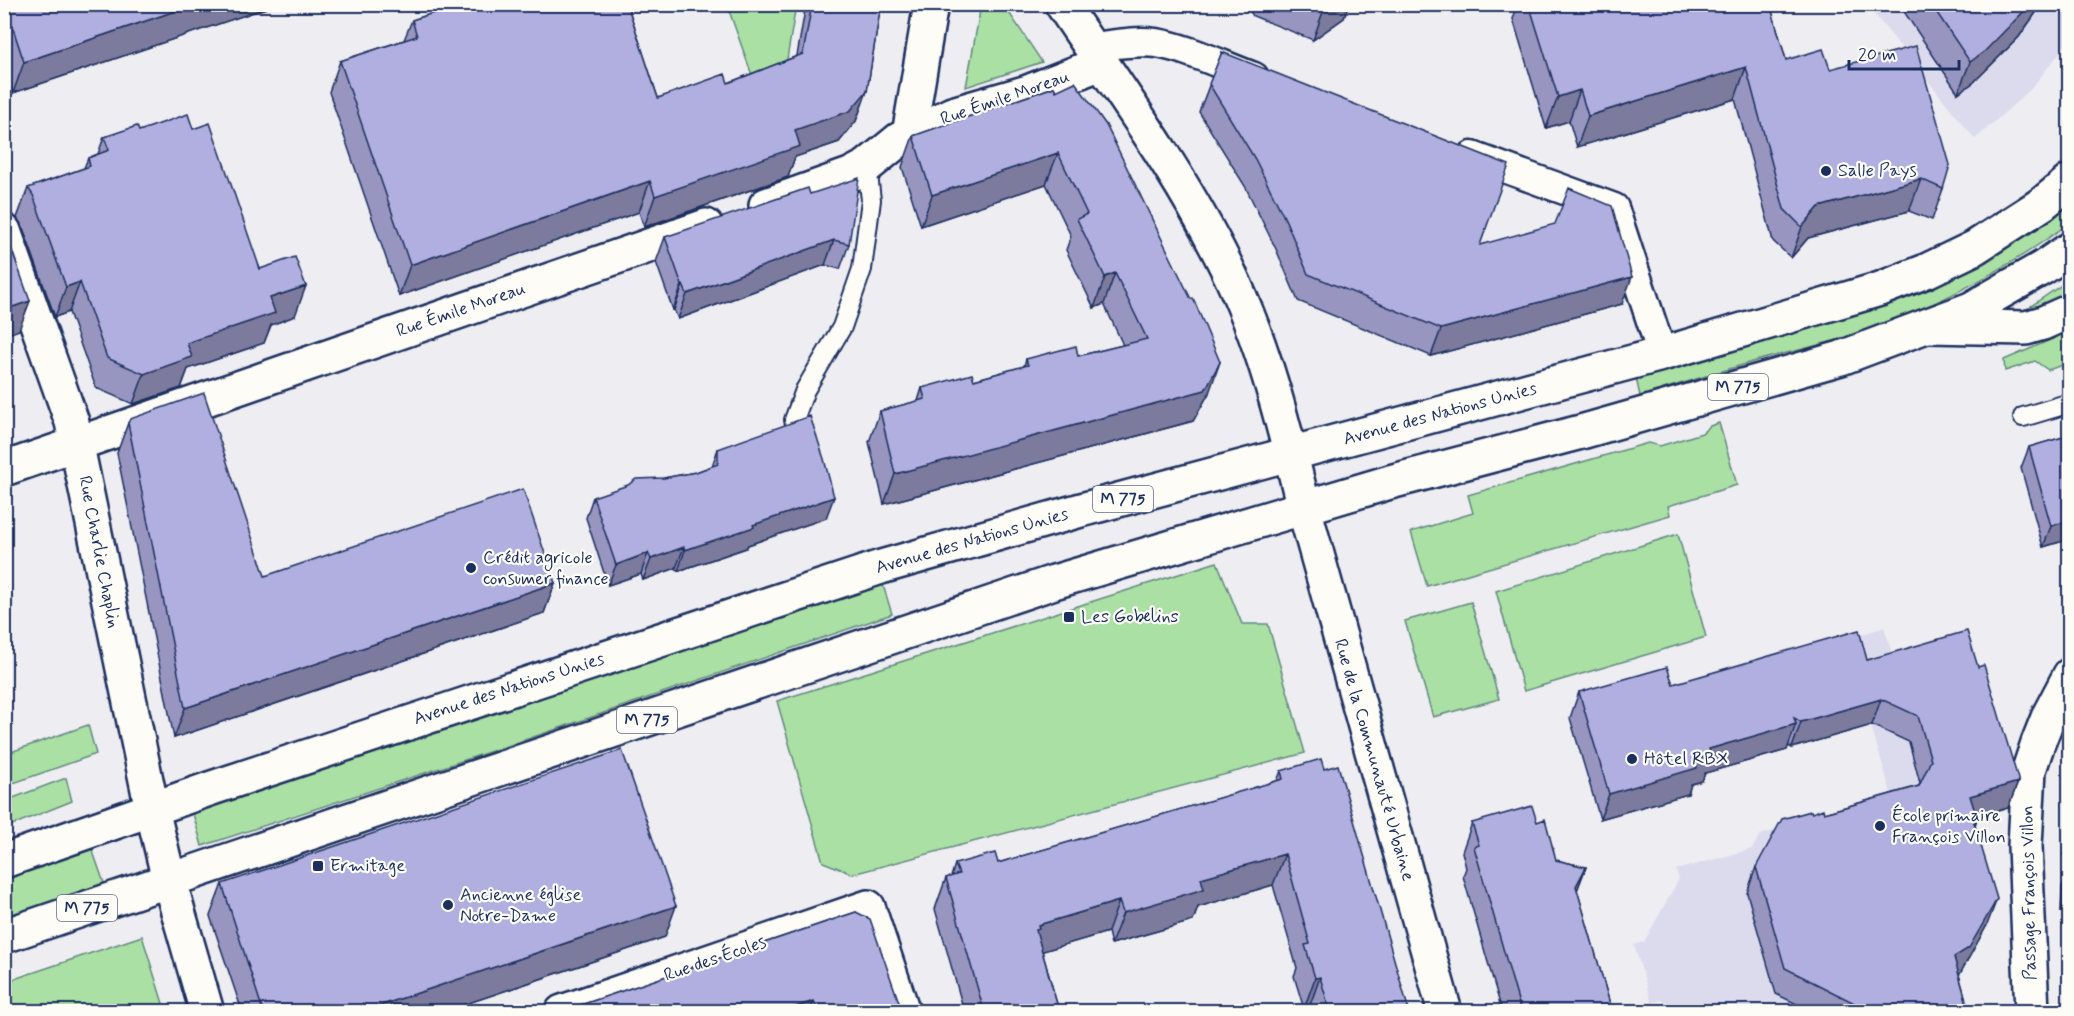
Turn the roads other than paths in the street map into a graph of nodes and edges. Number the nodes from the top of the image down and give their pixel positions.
1 (931, 4) edge
2 (1062, 4) edge
3 (1096, 55) junction
4 (1280, 87) edge
5 (909, 135) junction
6 (1443, 146) edge
7 (867, 166) junction
8 (2070, 181) edge
9 (4, 231) edge
10 (2070, 249) edge
11 (2070, 311) edge
12 (1929, 326) junction
13 (1662, 354) junction
14 (2070, 403) edge
15 (2023, 417) dead end
16 (794, 420) edge
17 (78, 445) junction
18 (1290, 454) junction
19 (4, 469) edge
20 (1304, 508) junction
21 (2070, 675) edge
22 (152, 808) junction
23 (4, 861) edge
24 (169, 880) junction
25 (4, 936) edge
26 (207, 1011) edge
27 (562, 1011) edge
28 (903, 1011) edge
29 (1445, 1011) edge
30 (2032, 1011) edge

1 - 5 main road, Rue Émile Moreau
2 - 3 main road, Rue de la Communauté Urbaine
3 - 4 street
3 - 5 main road, Rue Émile Moreau
3 - 18 main road, Rue de la Communauté Urbaine
5 - 7 main road, Rue Émile Moreau
6 - 13 street
7 - 16 lane
7 - 17 main road, Rue Émile Moreau
8 - 13 main road, Avenue des Nations Unies / M 775
9 - 17 main road, Rue Charlie Chaplin
10 - 12 main road, M 775
11 - 12 main road
12 - 20 main road, M 775
13 - 18 main road, Avenue des Nations Unies / M 775
14 - 15 lane
17 - 19 main road, Rue Émile Moreau
17 - 22 main road, Rue Charlie Chaplin
18 - 20 main road, Rue de la Communauté Urbaine
18 - 22 main road, Avenue des Nations Unies / M 775
20 - 24 main road, M 775
20 - 29 main road, Rue de la Communauté Urbaine
21 - 30 main road, Passage François Villon
22 - 23 main road, Avenue des Nations Unies / M 775
22 - 24 main road, Rue Charlie Chaplin
24 - 25 main road, M 775
24 - 26 main road, Rue Charlie Chaplin
27 - 28 main road, Rue des Écoles

